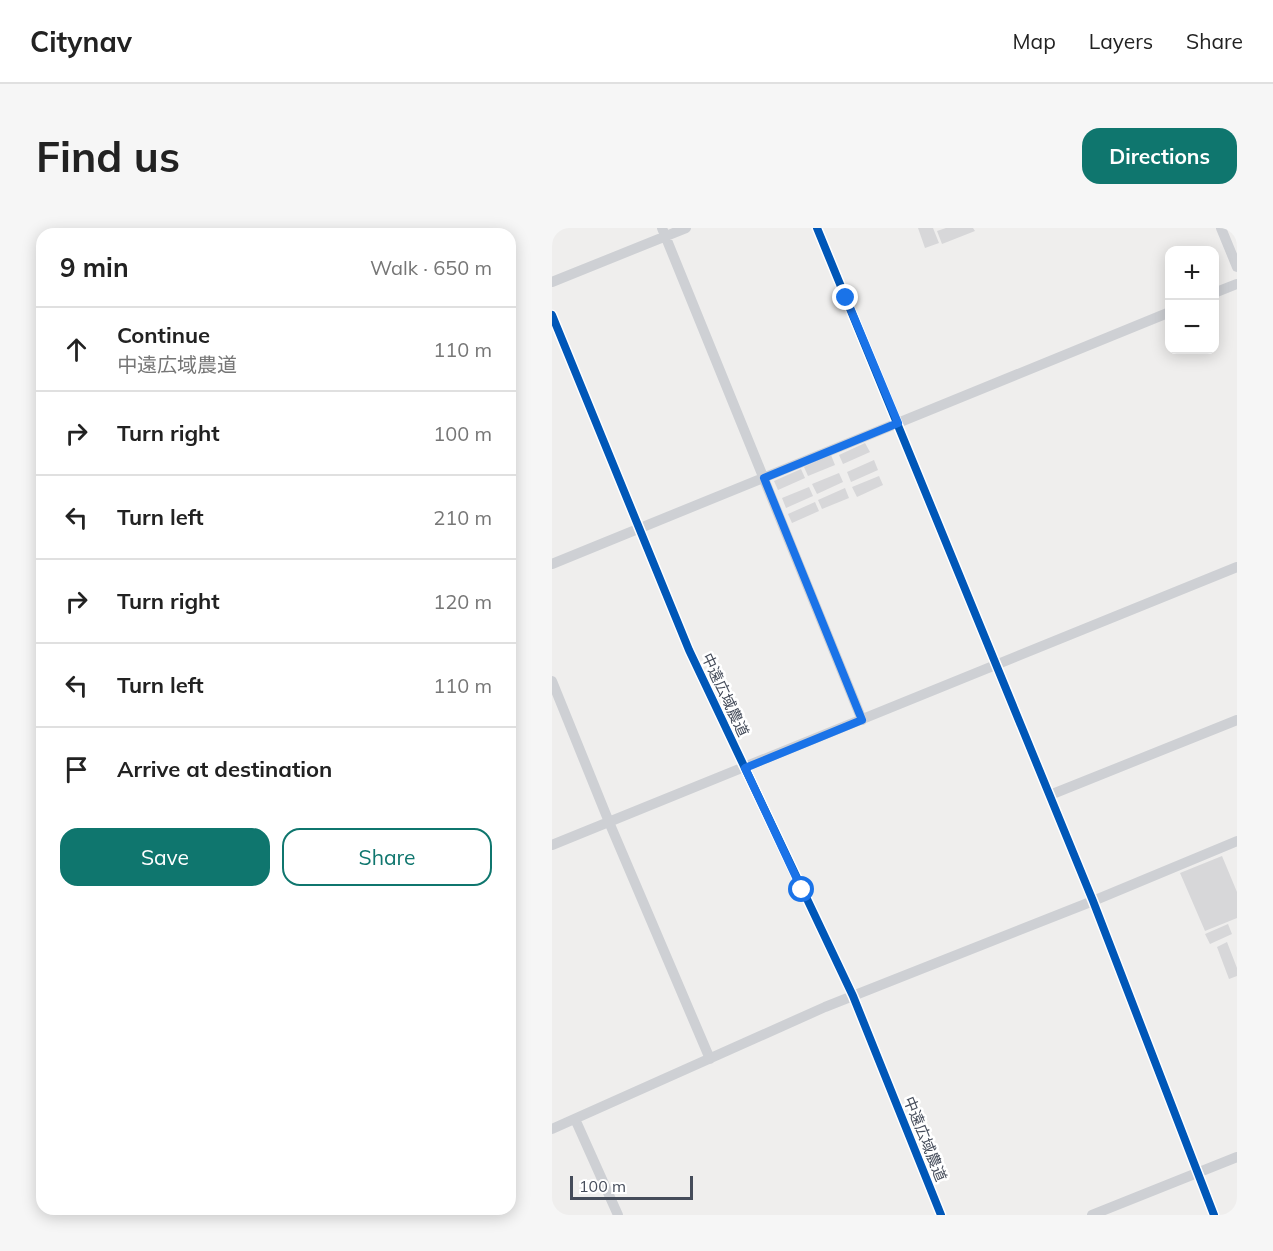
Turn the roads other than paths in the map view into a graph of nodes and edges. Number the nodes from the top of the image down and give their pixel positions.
1 (686, 228) edge
2 (817, 228) edge
3 (1221, 228) edge
4 (664, 232) edge
5 (1237, 267) edge
6 (552, 282) edge
7 (1237, 284) edge
8 (1219, 291) edge
9 (1165, 314) edge
10 (552, 315) edge
11 (898, 423) junction
12 (764, 478) junction
13 (639, 529) junction
14 (552, 564) edge
15 (1237, 567) edge
16 (997, 665) junction
17 (552, 681) edge
18 (862, 720) junction
19 (1237, 720) edge
20 (745, 768) junction
21 (1050, 795) junction
22 (609, 822) junction
23 (1237, 841) edge
24 (552, 845) edge
25 (1093, 901) junction
26 (853, 996) junction
27 (710, 1059) junction
28 (575, 1119) junction
29 (552, 1129) edge
30 (1237, 1157) edge
31 (1197, 1173) junction
32 (618, 1215) edge
33 (941, 1215) edge
34 (1092, 1215) edge
35 (1214, 1215) edge

1 - 4 street
2 - 11 street
3 - 5 street
4 - 6 street
4 - 12 street
7 - 8 street
9 - 11 street
10 - 13 street, 中遠広域農道
11 - 12 street
11 - 16 street
12 - 13 street
12 - 18 street
13 - 14 street
13 - 20 street, 中遠広域農道
15 - 16 street
16 - 18 street
16 - 21 street
17 - 22 street
18 - 20 street
19 - 21 street
20 - 22 street
20 - 26 street, 中遠広域農道
21 - 25 street
22 - 24 street
22 - 27 street
23 - 25 street
25 - 26 street
25 - 31 street
26 - 27 street
26 - 33 street, 中遠広域農道
27 - 28 street
28 - 29 street
28 - 32 street
30 - 31 street
31 - 34 street
31 - 35 street

